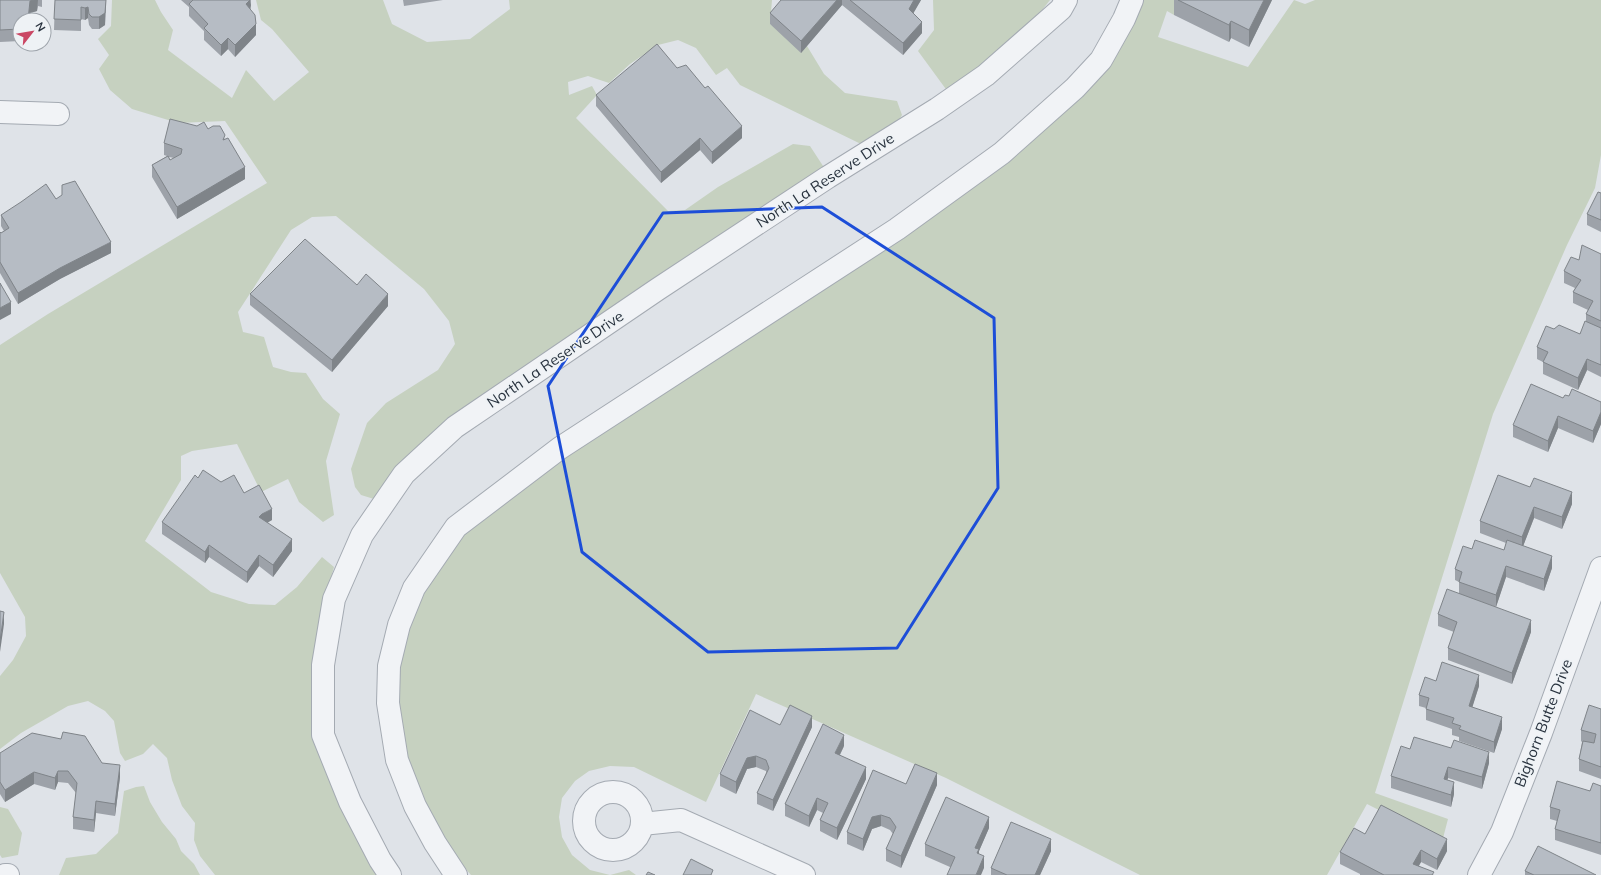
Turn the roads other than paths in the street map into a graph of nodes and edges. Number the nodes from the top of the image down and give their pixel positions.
1 (1066, 0) edge
2 (1131, 0) edge
3 (0, 112) edge
4 (58, 114) dead end
5 (1601, 568) edge
6 (642, 824) dead end
7 (390, 875) edge
8 (456, 875) edge
9 (804, 875) edge
10 (1479, 875) edge

1 - 7 street, North La Reserve Drive
2 - 8 street
3 - 4 street
5 - 10 street, Bighorn Butte Drive
6 - 9 street

